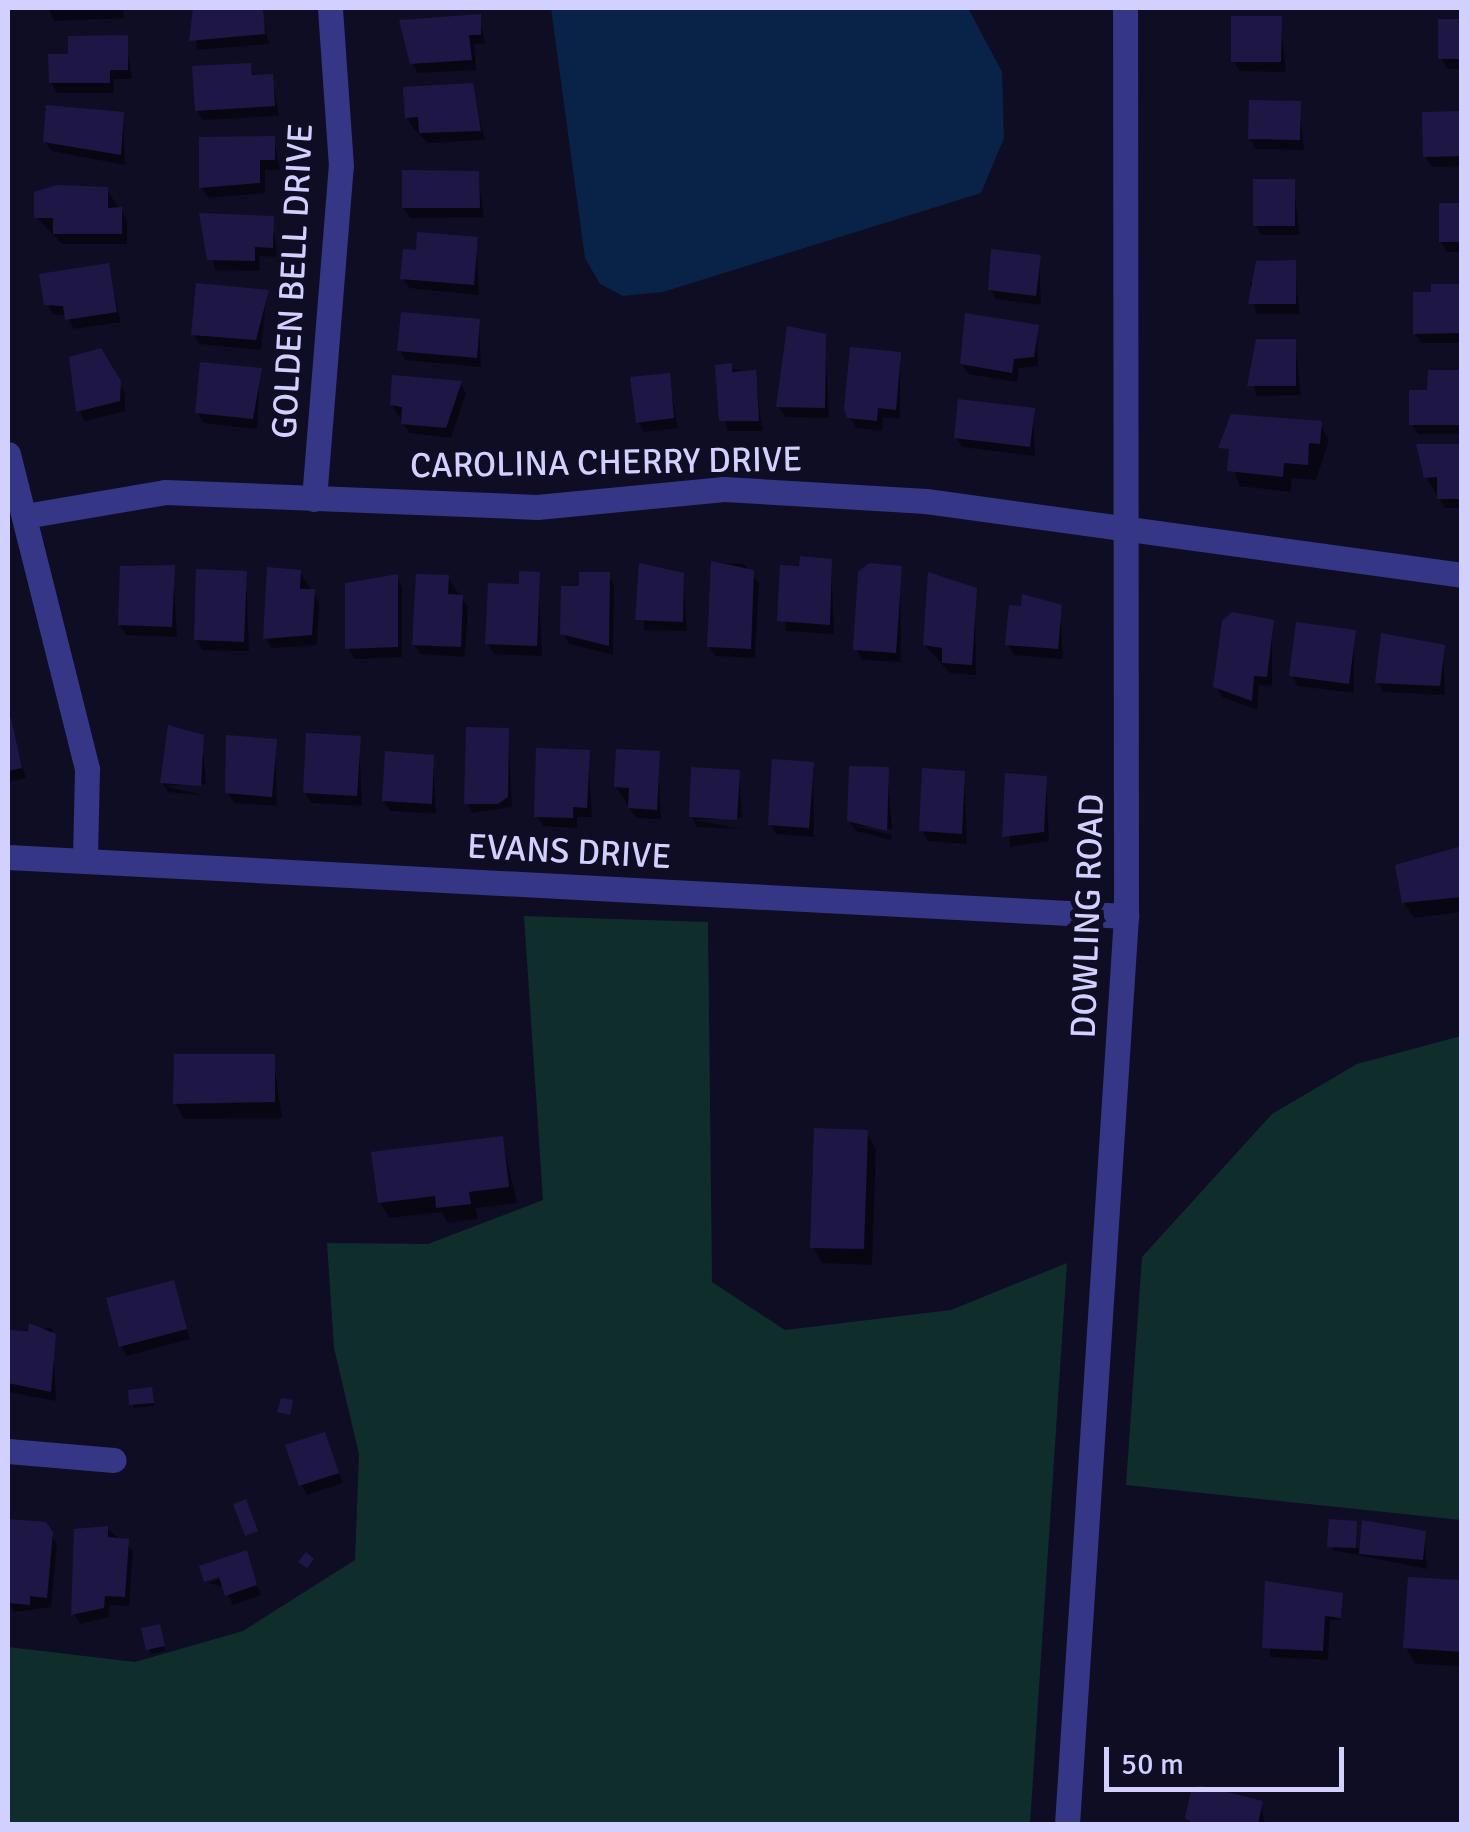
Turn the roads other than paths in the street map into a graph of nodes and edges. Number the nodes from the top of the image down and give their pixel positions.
1 (330, 8) edge
2 (1125, 8) edge
3 (8, 454) edge
4 (314, 499) junction
5 (25, 516) junction
6 (1127, 532) junction
7 (1462, 574) edge
8 (8, 857) edge
9 (85, 860) junction
10 (1126, 916) junction
11 (8, 1451) edge
12 (114, 1460) dead end
13 (1068, 1824) edge

1 - 4 street, GOLDEN BELL DRIVE
2 - 6 street, DOWLING ROAD
3 - 5 street
4 - 5 street, CAROLINA CHERRY DRIVE
4 - 6 street, CAROLINA CHERRY DRIVE
5 - 9 street
6 - 7 street, CAROLINA CHERRY DRIVE
6 - 10 street, DOWLING ROAD
8 - 9 street, EVANS DRIVE
9 - 10 street, EVANS DRIVE
10 - 13 street, DOWLING ROAD
11 - 12 street

